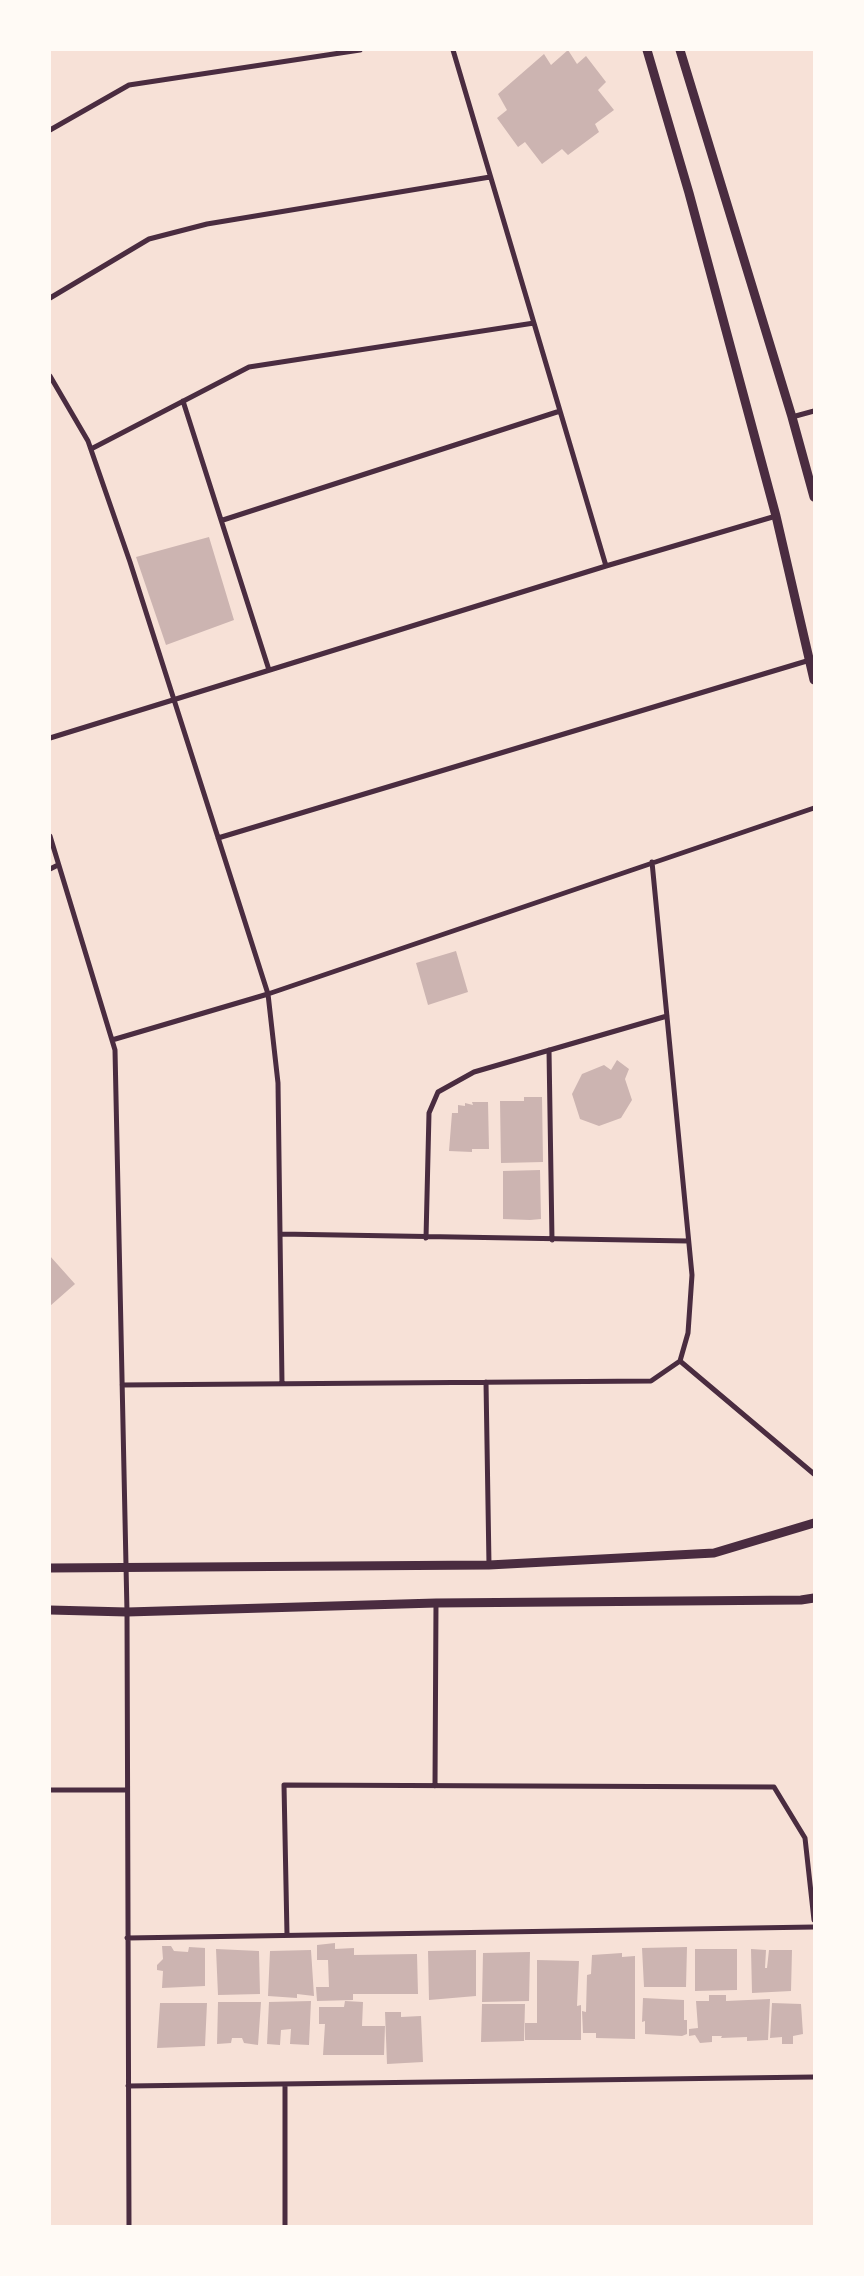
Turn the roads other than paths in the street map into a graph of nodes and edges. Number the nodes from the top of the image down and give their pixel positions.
1 (360, 50) edge
2 (452, 50) edge
3 (647, 50) edge
4 (680, 50) edge
5 (50, 130) edge
6 (490, 176) junction
7 (50, 298) edge
8 (534, 323) junction
9 (50, 376) edge
10 (182, 401) junction
11 (560, 411) junction
12 (814, 411) edge
13 (792, 417) junction
14 (91, 449) junction
15 (814, 497) edge
16 (776, 516) junction
17 (223, 520) junction
18 (606, 566) junction
19 (810, 659) junction
20 (270, 670) junction
21 (814, 680) edge
22 (174, 700) junction
23 (50, 738) edge
24 (814, 808) edge
25 (50, 836) edge
26 (218, 838) junction
27 (652, 862) junction
28 (58, 865) junction
29 (50, 869) edge
30 (268, 994) junction
31 (667, 1016) junction
32 (112, 1040) junction
33 (549, 1050) junction
34 (280, 1234) junction
35 (426, 1238) junction
36 (552, 1240) junction
37 (688, 1241) junction
38 (680, 1360) junction
39 (486, 1382) junction
40 (282, 1384) junction
41 (122, 1385) junction
42 (814, 1474) edge
43 (814, 1523) edge
44 (489, 1565) junction
45 (126, 1566) junction
46 (50, 1568) edge
47 (814, 1598) edge
48 (436, 1602) junction
49 (50, 1610) edge
50 (127, 1612) junction
51 (435, 1786) junction
52 (50, 1790) edge
53 (127, 1790) junction
54 (814, 1920) edge
55 (814, 1927) edge
56 (286, 1935) junction
57 (127, 1938) junction
58 (814, 2077) edge
59 (285, 2084) junction
60 (128, 2086) junction
61 (129, 2226) edge
62 (285, 2226) edge

1 - 5 street
2 - 6 street
3 - 16 street
4 - 13 street
6 - 7 street
6 - 8 street
8 - 10 street
8 - 11 street
9 - 14 street
10 - 14 street
10 - 17 street
11 - 17 street
11 - 18 street
12 - 13 street
13 - 15 street
14 - 22 street
16 - 18 street
16 - 19 street
17 - 20 street
18 - 20 street
19 - 21 street
19 - 26 street
20 - 22 street
22 - 23 street
22 - 26 street
24 - 27 street
25 - 28 street
26 - 30 street
27 - 30 street
27 - 31 street
28 - 29 street
28 - 32 street
30 - 32 street
30 - 34 street
31 - 33 street
31 - 37 street
32 - 41 street
33 - 35 street
33 - 36 street
34 - 35 street
34 - 40 street
35 - 36 street
36 - 37 street
37 - 38 street
38 - 39 street
38 - 42 street
39 - 40 street
39 - 44 street
40 - 41 street
41 - 45 street
43 - 44 street
44 - 45 street
45 - 46 street
45 - 50 street
47 - 48 street
48 - 50 street
48 - 51 street
49 - 50 street
50 - 53 street
51 - 54 street
51 - 56 street
52 - 53 street
53 - 57 street
55 - 56 street
56 - 57 street
57 - 60 street
58 - 59 street
59 - 60 street
59 - 62 street
60 - 61 street

